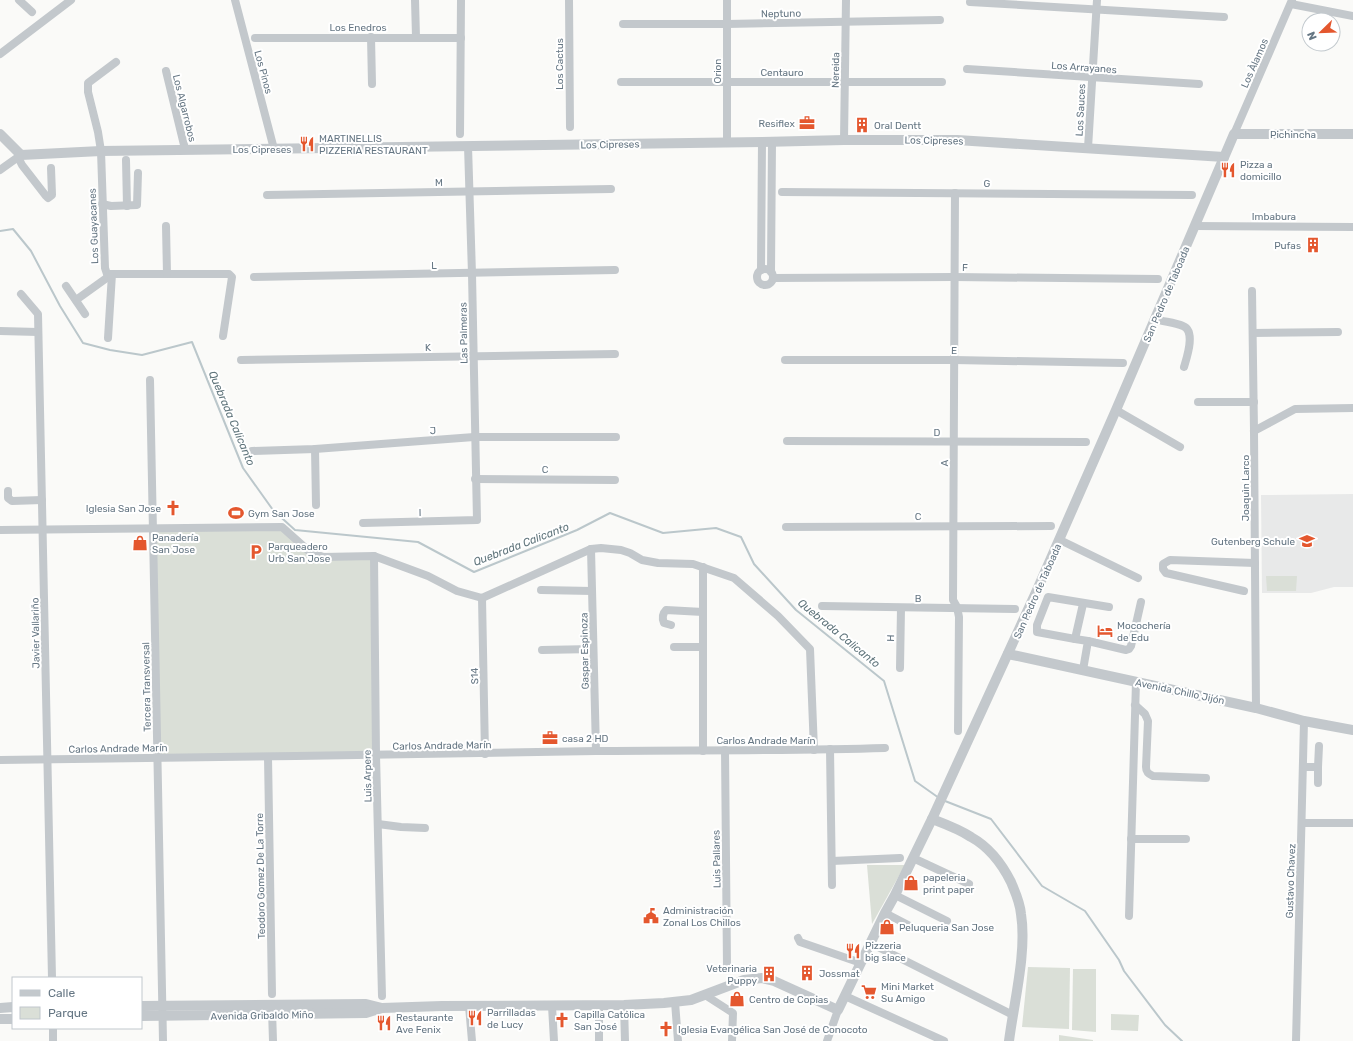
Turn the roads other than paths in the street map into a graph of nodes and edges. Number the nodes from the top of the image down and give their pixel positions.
1 (19, 0) edge
2 (71, 0) edge
3 (235, 0) edge
4 (415, 0) edge
5 (461, 0) edge
6 (569, 0) edge
7 (727, 0) edge
8 (846, 0) edge
9 (1097, 0) edge
10 (970, 2) dead end
11 (1291, 2) edge
12 (1097, 10) junction
13 (32, 12) dead end
14 (1353, 16) edge
15 (1224, 17) dead end
16 (940, 20) dead end
17 (846, 21) junction
18 (623, 24) dead end
19 (728, 24) junction
20 (372, 37) junction
21 (416, 37) junction
22 (255, 38) dead end
23 (461, 38) junction
24 (0, 54) edge
25 (116, 62) dead end
26 (967, 69) dead end
27 (166, 71) dead end
28 (1092, 78) junction
29 (621, 82) dead end
30 (728, 82) junction
31 (845, 82) junction
32 (942, 82) dead end
33 (372, 84) dead end
34 (1199, 84) dead end
35 (570, 127) dead end
36 (0, 134) edge
37 (460, 134) dead end
38 (1234, 134) junction
39 (1353, 134) edge
40 (844, 140) junction
41 (767, 142) junction
42 (727, 143) junction
43 (468, 146) junction
44 (1088, 148) junction
45 (185, 149) junction
46 (274, 149) junction
47 (101, 151) junction
48 (20, 156) junction
49 (1224, 157) junction
50 (126, 160) dead end
51 (51, 168) dead end
52 (0, 170) edge
53 (138, 173) dead end
54 (611, 189) dead end
55 (471, 192) junction
56 (782, 192) dead end
57 (955, 193) junction
58 (267, 195) dead end
59 (1192, 195) dead end
60 (102, 204) junction
61 (127, 206) junction
62 (166, 226) dead end
63 (1195, 226) junction
64 (1353, 226) edge
65 (615, 270) dead end
66 (761, 270) junction
67 (167, 274) junction
68 (472, 274) junction
69 (772, 275) junction
70 (110, 276) junction
71 (254, 277) dead end
72 (954, 277) junction
73 (1158, 279) dead end
74 (66, 286) dead end
75 (1252, 291) dead end
76 (21, 294) dead end
77 (76, 300) junction
78 (85, 314) dead end
79 (1155, 319) junction
80 (0, 331) edge
81 (38, 332) junction
82 (1338, 332) dead end
83 (1253, 333) junction
84 (223, 336) dead end
85 (108, 338) dead end
86 (615, 354) dead end
87 (474, 356) junction
88 (241, 360) dead end
89 (786, 360) dead end
90 (954, 360) junction
91 (1123, 363) dead end
92 (1184, 367) dead end
93 (150, 380) dead end
94 (1198, 402) dead end
95 (1254, 402) junction
96 (1353, 408) edge
97 (1116, 410) junction
98 (1254, 431) junction
99 (474, 437) junction
100 (616, 437) dead end
101 (787, 441) dead end
102 (955, 442) junction
103 (1086, 442) dead end
104 (1180, 447) dead end
105 (315, 449) junction
106 (252, 451) dead end
107 (475, 479) junction
108 (615, 480) dead end
109 (8, 492) dead end
110 (42, 500) junction
111 (316, 505) dead end
112 (477, 520) joint
113 (363, 523) dead end
114 (953, 526) junction
115 (1051, 526) dead end
116 (786, 527) dead end
117 (153, 528) junction
118 (43, 529) junction
119 (0, 530) edge
120 (1060, 540) junction
121 (592, 549) junction
122 (374, 556) junction
123 (1255, 563) junction
124 (703, 567) junction
125 (1138, 578) dead end
126 (541, 590) dead end
127 (592, 590) junction
128 (1244, 591) dead end
129 (482, 598) junction
130 (1141, 602) dead end
131 (1083, 604) junction
132 (822, 606) dead end
133 (957, 607) junction
134 (1109, 607) dead end
135 (900, 608) junction
136 (1015, 609) dead end
137 (703, 612) junction
138 (671, 625) dead end
139 (1075, 639) junction
140 (1088, 641) junction
141 (674, 647) dead end
142 (703, 647) junction
143 (593, 649) junction
144 (542, 650) dead end
145 (1008, 654) junction
146 (900, 668) dead end
147 (1083, 670) junction
148 (1136, 682) junction
149 (1135, 705) junction
150 (1256, 708) junction
151 (1304, 721) junction
152 (1353, 730) edge
153 (958, 731) dead end
154 (1319, 746) dead end
155 (885, 748) dead end
156 (725, 750) junction
157 (814, 750) junction
158 (830, 750) junction
159 (703, 751) junction
160 (596, 752) junction
161 (485, 754) junction
162 (376, 755) junction
163 (268, 757) junction
164 (157, 758) junction
165 (47, 759) junction
166 (0, 760) edge
167 (1303, 767) junction
168 (1318, 767) junction
169 (1206, 778) dead end
170 (1318, 783) dead end
171 (932, 819) junction
172 (1302, 823) junction
173 (1353, 823) edge
174 (378, 824) junction
175 (425, 828) dead end
176 (1131, 838) junction
177 (1186, 839) dead end
178 (900, 858) dead end
179 (913, 858) junction
180 (832, 862) junction
181 (968, 884) dead end
182 (832, 885) dead end
183 (895, 895) junction
184 (884, 913) junction
185 (1129, 916) dead end
186 (947, 921) dead end
187 (910, 926) dead end
188 (798, 938) dead end
189 (870, 943) junction
190 (861, 963) junction
191 (727, 967) dead end
192 (52, 977) edge
193 (272, 994) dead end
194 (704, 995) junction
195 (382, 996) dead end
196 (845, 996) junction
197 (675, 1002) junction
198 (142, 1006) edge
199 (469, 1006) junction
200 (552, 1006) junction
201 (599, 1006) junction
202 (624, 1006) junction
203 (12, 1007) edge
204 (0, 1008) edge
205 (272, 1010) junction
206 (838, 1010) junction
207 (162, 1011) junction
208 (1013, 1015) junction
209 (142, 1016) edge
210 (12, 1018) edge
211 (0, 1019) edge
212 (53, 1029) edge
213 (53, 1041) edge
214 (163, 1041) edge
215 (273, 1041) edge
216 (472, 1041) edge
217 (554, 1041) edge
218 (599, 1041) edge
219 (624, 1041) edge
220 (678, 1041) edge
221 (732, 1041) edge
222 (827, 1041) edge
223 (944, 1041) edge
224 (1009, 1041) edge
225 (1296, 1041) edge

1 - 13 street
2 - 24 street
3 - 46 street, Los Pinos
4 - 21 street
5 - 23 street
6 - 35 street, Los Cactus
7 - 19 street, Orion
8 - 17 street, Nereida
9 - 12 street, Los Sauces
10 - 12 street
11 - 14 street
11 - 38 street, Los Àlamos
12 - 15 street
12 - 28 street, Los Sauces
16 - 17 street, Neptuno
17 - 19 street, Neptuno
17 - 31 street, Nereida
18 - 19 street, Neptuno
19 - 30 street, Orion
20 - 21 street, Los Enedros
20 - 22 street, Los Enedros
20 - 33 street
21 - 23 street, Los Enedros
23 - 37 street
25 - 47 street, Los Guayacanes
26 - 28 street, Los Arrayanes
27 - 45 street, Los Algarrobos
28 - 34 street, Los Arrayanes
28 - 44 street, Los Sauces
29 - 30 street, Centauro
30 - 31 street, Centauro
30 - 42 street, Orion
31 - 32 street, Centauro
31 - 40 street, Nereida
36 - 48 street
38 - 39 street, Pichincha
38 - 49 street, San Pedro de Taboada
40 - 41 street, Los Cipreses
40 - 44 street, Los Cipreses
41 - 42 street, Los Cipreses
41 - 66 street
41 - 69 street
42 - 43 street, Los Cipreses
43 - 46 street, Los Cipreses
43 - 55 street, Las Palmeras
44 - 49 street, Los Cipreses
45 - 46 street, Los Cipreses
45 - 47 street, Los Cipreses
47 - 48 street, Los Cipreses
47 - 60 street, Los Guayacanes
48 - 51 street
48 - 52 street
49 - 63 street, San Pedro de Taboada
50 - 61 street
53 - 61 street
54 - 55 street, M
55 - 58 street, M
55 - 68 street, Las Palmeras
56 - 57 street, G
57 - 59 street, G
57 - 72 street, A
60 - 61 street
60 - 70 street, Los Guayacanes
62 - 67 street
63 - 64 street, Imbabura
63 - 79 street, San Pedro de Taboada
65 - 68 street, L
66 - 69 street
66 - 69 street
67 - 70 street
67 - 84 street
68 - 71 street, L
68 - 87 street, Las Palmeras
69 - 72 street, F
70 - 77 street
70 - 85 street, Los Guayacanes
72 - 73 street, F
72 - 90 street, A
74 - 77 street
75 - 83 street, Joaquìn Larco
76 - 81 street, Javier Vallariño
77 - 78 street
79 - 92 street
79 - 97 street, San Pedro de Taboada
80 - 81 street
81 - 110 street, Javier Vallariño
82 - 83 street
83 - 95 street, Joaquìn Larco
86 - 87 street, K
87 - 88 street, K
87 - 99 street, Las Palmeras
89 - 90 street, E
90 - 91 street, E
90 - 102 street, A
93 - 117 street, Tercera Transversal
94 - 95 street
95 - 98 street, Joaquìn Larco
96 - 98 street
97 - 104 street
97 - 120 street, San Pedro de Taboada
98 - 123 street, Joaquìn Larco
99 - 100 street, J
99 - 105 street, J
99 - 107 street, Las Palmeras
101 - 102 street, D
102 - 103 street, D
102 - 114 street, A
105 - 106 street, J
105 - 111 street
107 - 108 street, C
107 - 112 street, Las Palmeras
109 - 110 street
110 - 118 street, Javier Vallariño
112 - 113 street, I
114 - 115 street, C
114 - 116 street, C
114 - 133 street, A
117 - 118 street
117 - 122 street
117 - 164 street, Tercera Transversal
118 - 119 street
118 - 165 street, Javier Vallariño
120 - 125 street
120 - 145 street, San Pedro de Taboada
121 - 124 street
121 - 127 street, Gaspar Espinoza
121 - 129 street
122 - 129 street
122 - 162 street, Luis Arpere
123 - 128 street
123 - 150 street, Joaquìn Larco
124 - 137 street
124 - 157 street
126 - 127 street
127 - 143 street, Gaspar Espinoza
129 - 161 street, S14
130 - 140 street
131 - 134 street
131 - 139 street
131 - 139 street
132 - 135 street, B
133 - 135 street, B
133 - 136 street, B
133 - 153 street, A
135 - 146 street, H
137 - 138 street
137 - 142 street
139 - 140 street
140 - 147 street
141 - 142 street
142 - 159 street
143 - 144 street
143 - 160 street, Gaspar Espinoza
145 - 147 street, Avenida Chillo Jijón
145 - 171 street, San Pedro de Taboada
147 - 148 street, Avenida Chillo Jijón
148 - 149 street
148 - 150 street, Avenida Chillo Jijón
149 - 169 street
149 - 176 street
150 - 151 street, Avenida Chillo Jijón
151 - 152 street, Avenida Chillo Jijón
151 - 167 street, Gustavo Chavez
154 - 168 street
155 - 158 street, Carlos Andrade Marín
156 - 157 street, Carlos Andrade Marín
156 - 159 street, Carlos Andrade Marín
156 - 191 street, Luis Pallares
157 - 158 street, Carlos Andrade Marín
158 - 180 street
159 - 160 street, Carlos Andrade Marín
160 - 161 street, Carlos Andrade Marín
161 - 162 street, Carlos Andrade Marín
162 - 163 street, Carlos Andrade Marín
162 - 174 street, Luis Arpere
163 - 164 street, Carlos Andrade Marín
163 - 193 street, Teodoro Gomez De La Torre
164 - 165 street, Carlos Andrade Marín
164 - 207 street, Tercera Transversal
165 - 166 street, Carlos Andrade Marín
165 - 192 street, Javier Vallariño
167 - 168 street
167 - 172 street, Gustavo Chavez
168 - 170 street
171 - 179 street, San Pedro de Taboada
171 - 208 street
172 - 173 street
172 - 225 street, Gustavo Chavez
174 - 175 street
174 - 195 street, Luis Arpere
176 - 177 street
176 - 185 street
178 - 180 street
179 - 181 street
179 - 183 street, San Pedro de Taboada
180 - 182 street
183 - 184 street, San Pedro de Taboada
183 - 186 street
184 - 187 street
184 - 189 street, San Pedro de Taboada
188 - 190 street
189 - 190 street, San Pedro de Taboada
189 - 208 street
190 - 196 street, San Pedro de Taboada
194 - 197 street, Avenida Gribaldo Miño
194 - 206 street, Avenida Gribaldo Miño
194 - 221 street
196 - 206 street, San Pedro de Taboada
196 - 223 street
197 - 202 street, Avenida Gribaldo Miño
197 - 220 street
198 - 207 street, Avenida Gribaldo Miño
199 - 200 street, Avenida Gribaldo Miño
199 - 205 street, Avenida Gribaldo Miño
199 - 216 street
200 - 201 street, Avenida Gribaldo Miño
200 - 217 street
201 - 202 street, Avenida Gribaldo Miño
201 - 218 street
202 - 219 street
203 - 204 street
205 - 207 street, Avenida Gribaldo Miño
205 - 215 street
206 - 222 street, San Pedro de Taboada
207 - 209 street, Avenida Gribaldo Miño
207 - 214 street, Tercera Transversal
208 - 224 street
210 - 211 street
212 - 213 street

